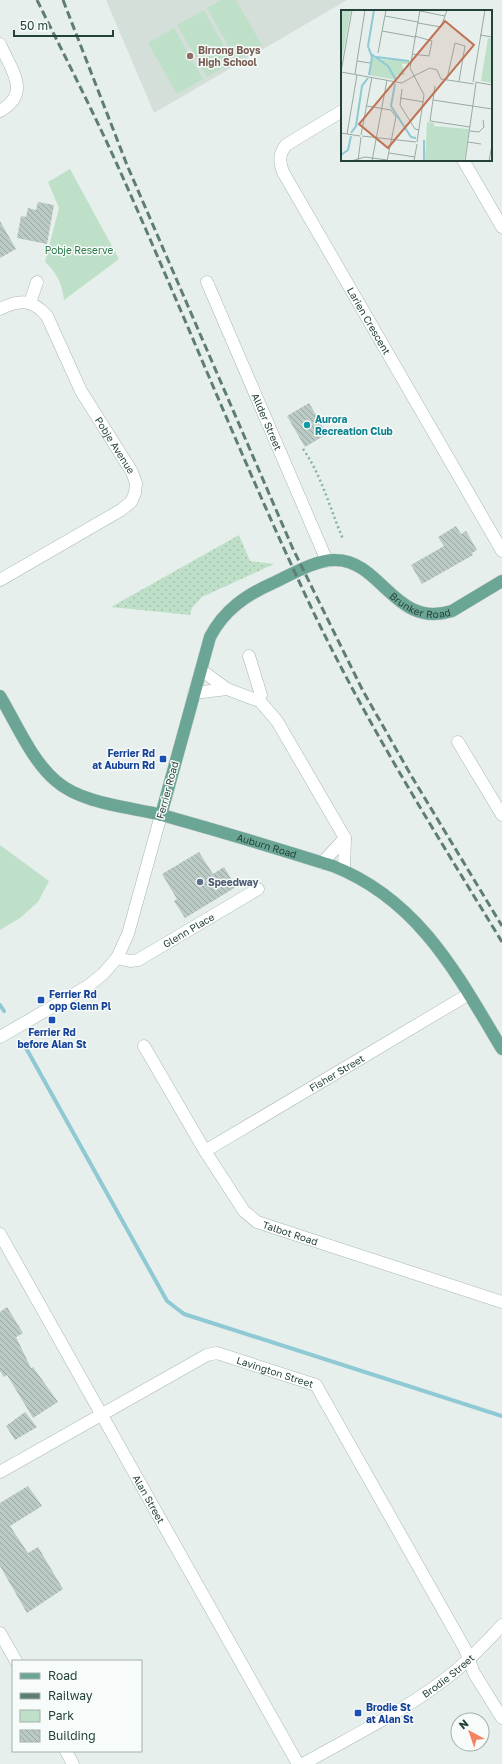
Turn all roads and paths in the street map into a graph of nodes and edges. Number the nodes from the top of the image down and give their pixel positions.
1 (0, 44) edge
2 (5, 108) edge
3 (341, 112) edge
4 (464, 161) edge
5 (502, 227) edge
6 (37, 282) dead end
7 (208, 282) dead end
8 (30, 303) junction
9 (0, 309) edge
10 (303, 449) dead end
11 (343, 539) dead end
12 (502, 551) edge
13 (342, 560) joint
14 (327, 561) junction
15 (0, 580) edge
16 (502, 580) edge
17 (249, 656) dead end
18 (201, 670) junction
19 (228, 689) junction
20 (194, 693) junction
21 (0, 696) edge
22 (258, 699) junction
23 (4, 713) edge
24 (458, 742) dead end
25 (161, 815) junction
26 (502, 815) edge
27 (345, 838) junction
28 (322, 863) junction
29 (344, 870) junction
30 (258, 889) dead end
31 (117, 958) junction
32 (469, 994) junction
33 (0, 1037) edge
34 (144, 1046) dead end
35 (502, 1049) edge
36 (204, 1151) junction
37 (0, 1234) edge
38 (502, 1302) edge
39 (101, 1414) junction
40 (0, 1472) edge
41 (502, 1625) edge
42 (0, 1633) edge
43 (469, 1659) junction
44 (15, 1660) edge
45 (502, 1718) edge
46 (67, 1752) edge
47 (73, 1764) edge
48 (298, 1764) edge
49 (303, 1764) edge

1 - 2 street
3 - 12 street, Larien Crescent
4 - 5 street
6 - 8 street
7 - 14 street, Allder Street
8 - 9 street
8 - 15 street, Pobje Avenue
10 - 11 path
13 - 14 main road, Ferrier Road
13 - 16 main road, Brunker Road
14 - 18 main road, Ferrier Road
17 - 22 street
18 - 19 street
18 - 20 main road, Ferrier Road
19 - 20 street
19 - 22 street
20 - 25 main road, Ferrier Road
21 - 23 main road, Auburn Road
22 - 27 street
23 - 25 main road, Auburn Road
24 - 26 street
25 - 28 main road, Auburn Road
25 - 31 street, Ferrier Road
27 - 28 street
27 - 29 street
28 - 29 main road, Auburn Road
29 - 32 main road, Auburn Road
30 - 31 street, Glenn Place
31 - 33 street, Ferrier Road
32 - 35 main road, Auburn Road
32 - 36 street, Fisher Street
34 - 36 street, Talbot Road
36 - 38 street, Talbot Road
37 - 39 street, Alan Street
39 - 40 street, Lavington Street
39 - 43 street, Lavington Street
39 - 48 street, Alan Street
41 - 43 street, Brodie Street
42 - 44 street
43 - 45 street, Lavington Street
43 - 49 street, Brodie Street
46 - 47 street

